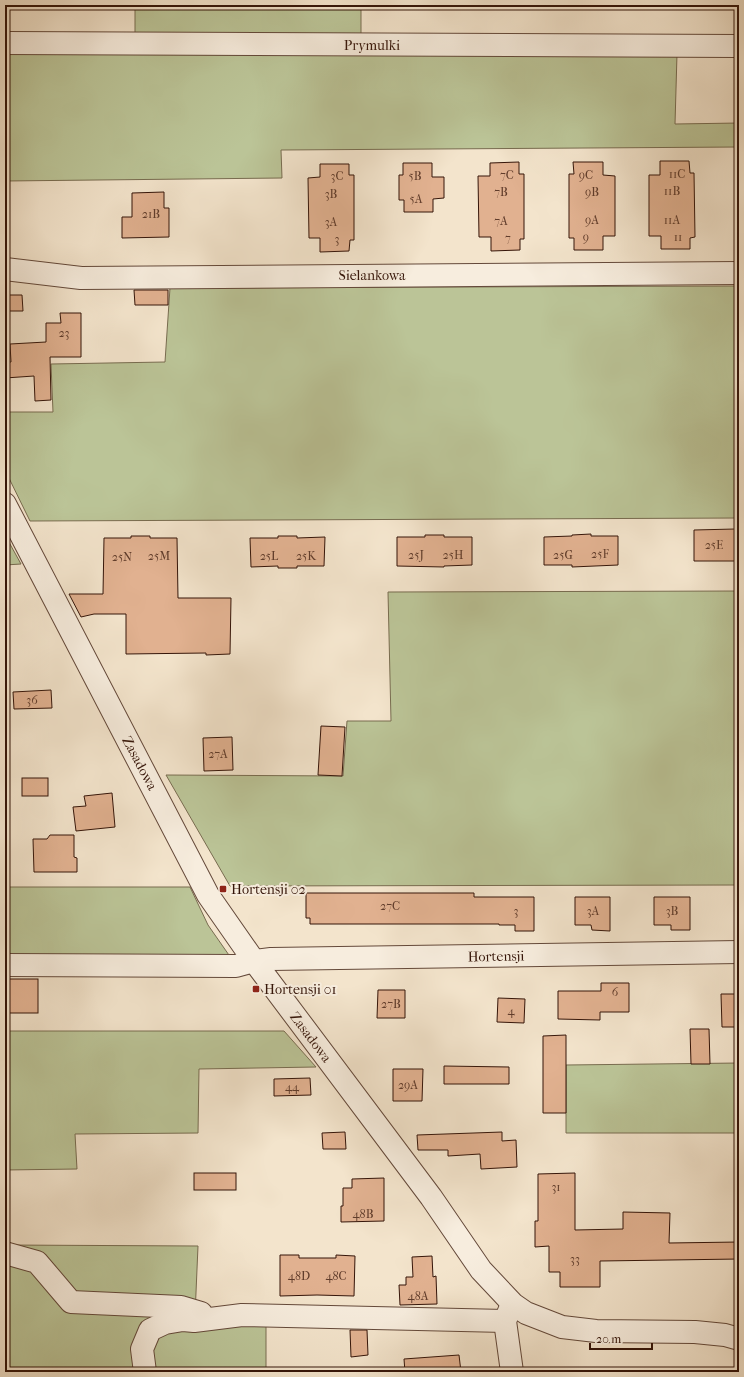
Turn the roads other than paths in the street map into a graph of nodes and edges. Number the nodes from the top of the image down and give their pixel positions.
1 (5, 43) edge
2 (739, 46) edge
3 (5, 269) edge
4 (739, 273) edge
5 (5, 504) edge
6 (739, 952) edge
7 (254, 961) junction
8 (5, 966) edge
9 (5, 1253) edge
10 (509, 1312) junction
11 (216, 1317) junction
12 (739, 1339) edge
13 (145, 1372) edge
14 (512, 1372) edge

1 - 2 street, Prymulki
3 - 4 street, Sielankowa
5 - 7 street, Zasadowa
6 - 7 street, Hortensji
7 - 8 street, Hortensji
7 - 10 street, Zasadowa
9 - 11 street
10 - 11 street
10 - 12 street, Zasadowa
10 - 14 street
11 - 13 street

